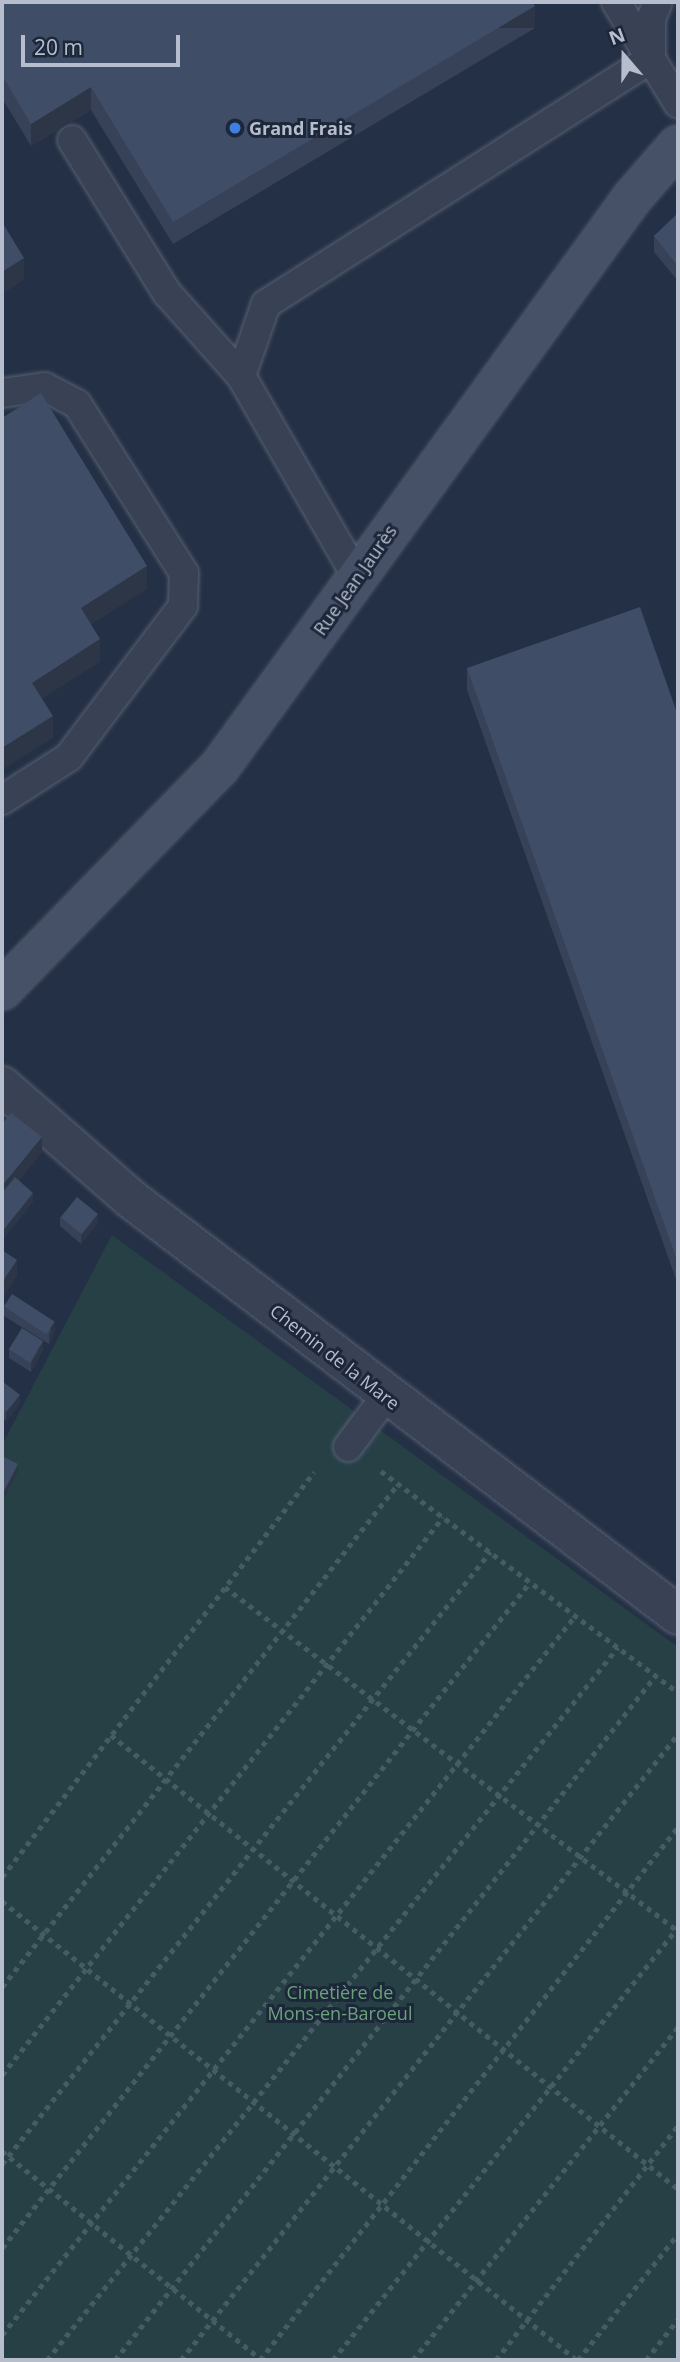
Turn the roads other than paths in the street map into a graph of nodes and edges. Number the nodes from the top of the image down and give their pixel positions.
1 (616, 2) edge
2 (658, 2) edge
3 (651, 59) junction
4 (678, 103) edge
5 (72, 140) dead end
6 (678, 145) edge
7 (241, 376) junction
8 (2, 393) edge
9 (357, 578) junction
10 (2, 800) edge
11 (2, 990) edge
12 (2, 1086) edge
13 (386, 1396) junction
14 (348, 1447) road end
15 (678, 1615) edge

1 - 3 lane
2 - 3 lane
3 - 4 lane
3 - 7 lane
5 - 7 lane
6 - 9 street, Rue Jean Jaurès
7 - 9 lane
8 - 10 lane
9 - 11 street, Rue Jean Jaurès
12 - 13 street, Chemin de la Mare
13 - 14 lane
13 - 15 street, Chemin de la Mare

